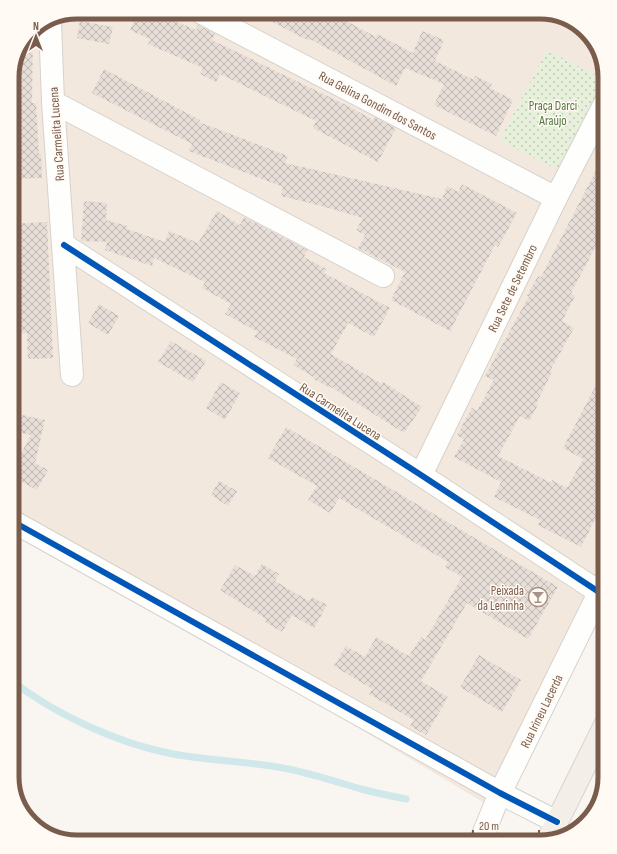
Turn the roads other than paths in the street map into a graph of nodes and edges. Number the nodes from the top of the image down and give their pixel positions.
1 (213, 19) edge
2 (50, 26) edge
3 (53, 102) junction
4 (598, 117) edge
5 (556, 198) junction
6 (64, 245) junction
7 (383, 276) dead end
8 (72, 375) dead end
9 (421, 475) junction
10 (19, 525) edge
11 (598, 587) edge
12 (598, 600) edge
13 (598, 739) edge
14 (500, 794) junction
15 (553, 829) edge
16 (483, 835) edge

1 - 5 street, Rua Gelina Gondim dos Santos
2 - 3 street, Rua Carmelita Lucena
3 - 6 street, Rua Carmelita Lucena
3 - 7 street
4 - 5 street, Rua Sete de Setembro
5 - 9 street, Rua Sete de Setembro
6 - 8 street, Rua Carmelita Lucena
6 - 9 street, Rua Carmelita Lucena
9 - 11 street, Rua Carmelita Lucena
10 - 14 street
12 - 14 street, Rua Irineu Lacerda
13 - 15 main road
14 - 15 street
14 - 16 street, Rua Irineu Lacerda

